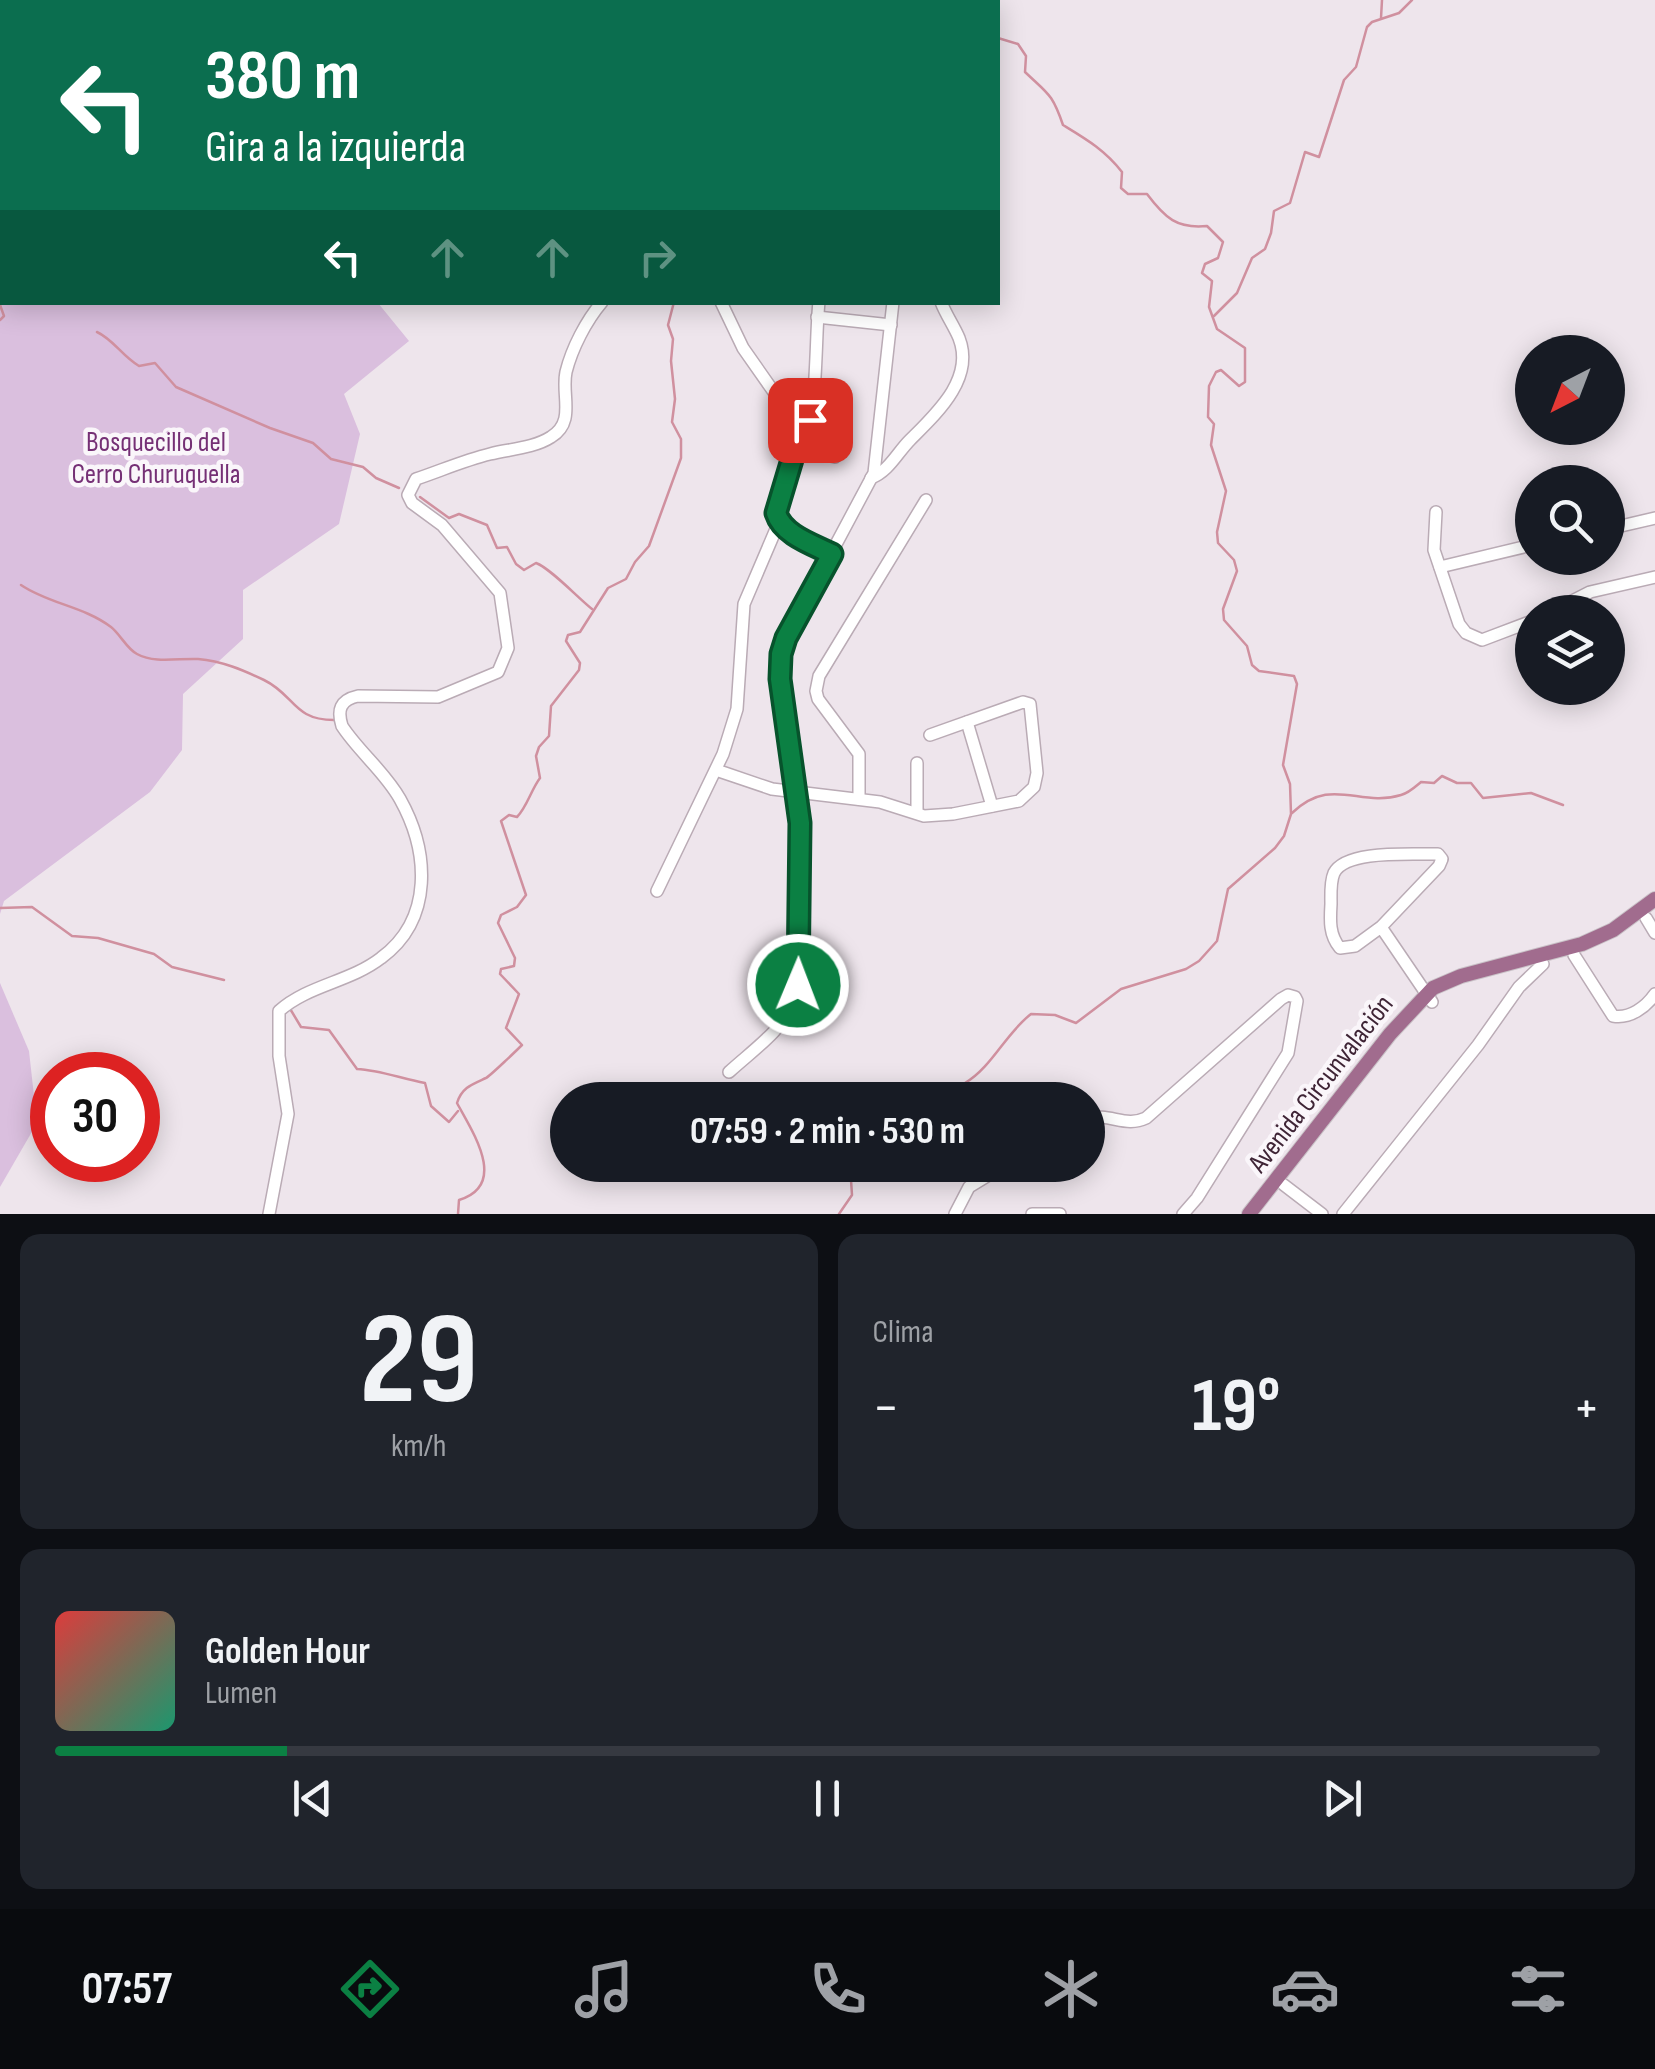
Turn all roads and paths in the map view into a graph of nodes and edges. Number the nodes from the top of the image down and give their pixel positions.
1 (600, 305) edge
2 (722, 305) edge
3 (819, 305) edge
4 (893, 305) edge
5 (942, 305) edge
6 (817, 317) junction
7 (891, 325) junction
8 (799, 451) junction
9 (835, 458) dead end
10 (872, 478) junction
11 (926, 500) dead end
12 (1436, 512) dead end
13 (1655, 518) edge
14 (779, 522) junction
15 (1625, 524) edge
16 (1515, 550) edge
17 (832, 554) junction
18 (1440, 567) junction
19 (1655, 577) edge
20 (1584, 595) edge
21 (1515, 627) edge
22 (967, 722) junction
23 (930, 735) dead end
24 (917, 763) dead end
25 (716, 770) junction
26 (797, 792) junction
27 (858, 798) junction
28 (992, 806) junction
29 (917, 813) junction
30 (657, 891) dead end
31 (1655, 899) edge
32 (1650, 914) edge
33 (1381, 927) junction
34 (1655, 933) edge
35 (1574, 956) junction
36 (1543, 964) junction
37 (1655, 994) edge
38 (1429, 998) junction
39 (729, 1072) dead end
40 (1105, 1117) edge
41 (977, 1182) edge
42 (1284, 1184) junction
43 (1040, 1213) edge
44 (268, 1214) edge
45 (955, 1214) edge
46 (1060, 1214) edge
47 (1183, 1214) edge
48 (1250, 1214) edge
49 (1261, 1214) edge
50 (1322, 1214) edge
51 (1344, 1214) edge

1 - 44 street
2 - 8 street
3 - 6 street
4 - 7 street
5 - 10 street
6 - 7 street
6 - 8 street
7 - 10 street
8 - 9 street
8 - 14 street
10 - 17 street
11 - 27 street
12 - 18 street
13 - 15 street
14 - 17 street
14 - 25 street
16 - 18 street
17 - 26 street
18 - 21 street
19 - 20 street
22 - 23 street
22 - 28 street
22 - 28 street
24 - 29 street
25 - 26 street
25 - 30 street
26 - 27 street
26 - 39 street
27 - 29 street
28 - 29 street
31 - 38 main road, Avenida Circunvalación
32 - 34 street
32 - 35 main road, Avenida Circunvalación
33 - 33 street
33 - 38 street
35 - 36 main road, Avenida Circunvalación
35 - 37 street
36 - 38 main road, Avenida Circunvalación
36 - 51 street
38 - 42 main road, Avenida Circunvalación
38 - 48 main road, Avenida Circunvalación
40 - 47 street
41 - 45 street
42 - 49 main road, Avenida Circunvalación
42 - 50 street
43 - 46 street

